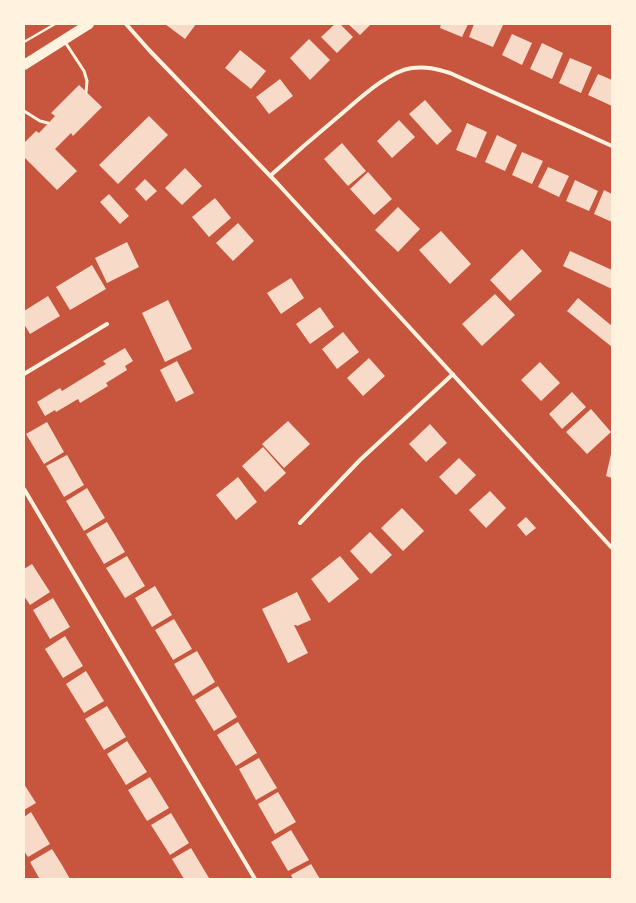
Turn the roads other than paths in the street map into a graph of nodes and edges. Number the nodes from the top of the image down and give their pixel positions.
1 (89, 24) edge
2 (126, 24) edge
3 (64, 40) junction
4 (24, 65) edge
5 (86, 92) dead end
6 (24, 111) edge
7 (48, 123) dead end
8 (612, 146) edge
9 (270, 176) junction
10 (107, 324) dead end
11 (24, 374) edge
12 (453, 374) junction
13 (24, 489) edge
14 (300, 523) dead end
15 (612, 548) edge
16 (255, 879) edge

1 - 3 main road
2 - 9 street
3 - 4 main road
3 - 5 lane
6 - 7 lane
8 - 9 street
9 - 12 street
10 - 11 street
12 - 14 street
12 - 15 street
13 - 16 street

